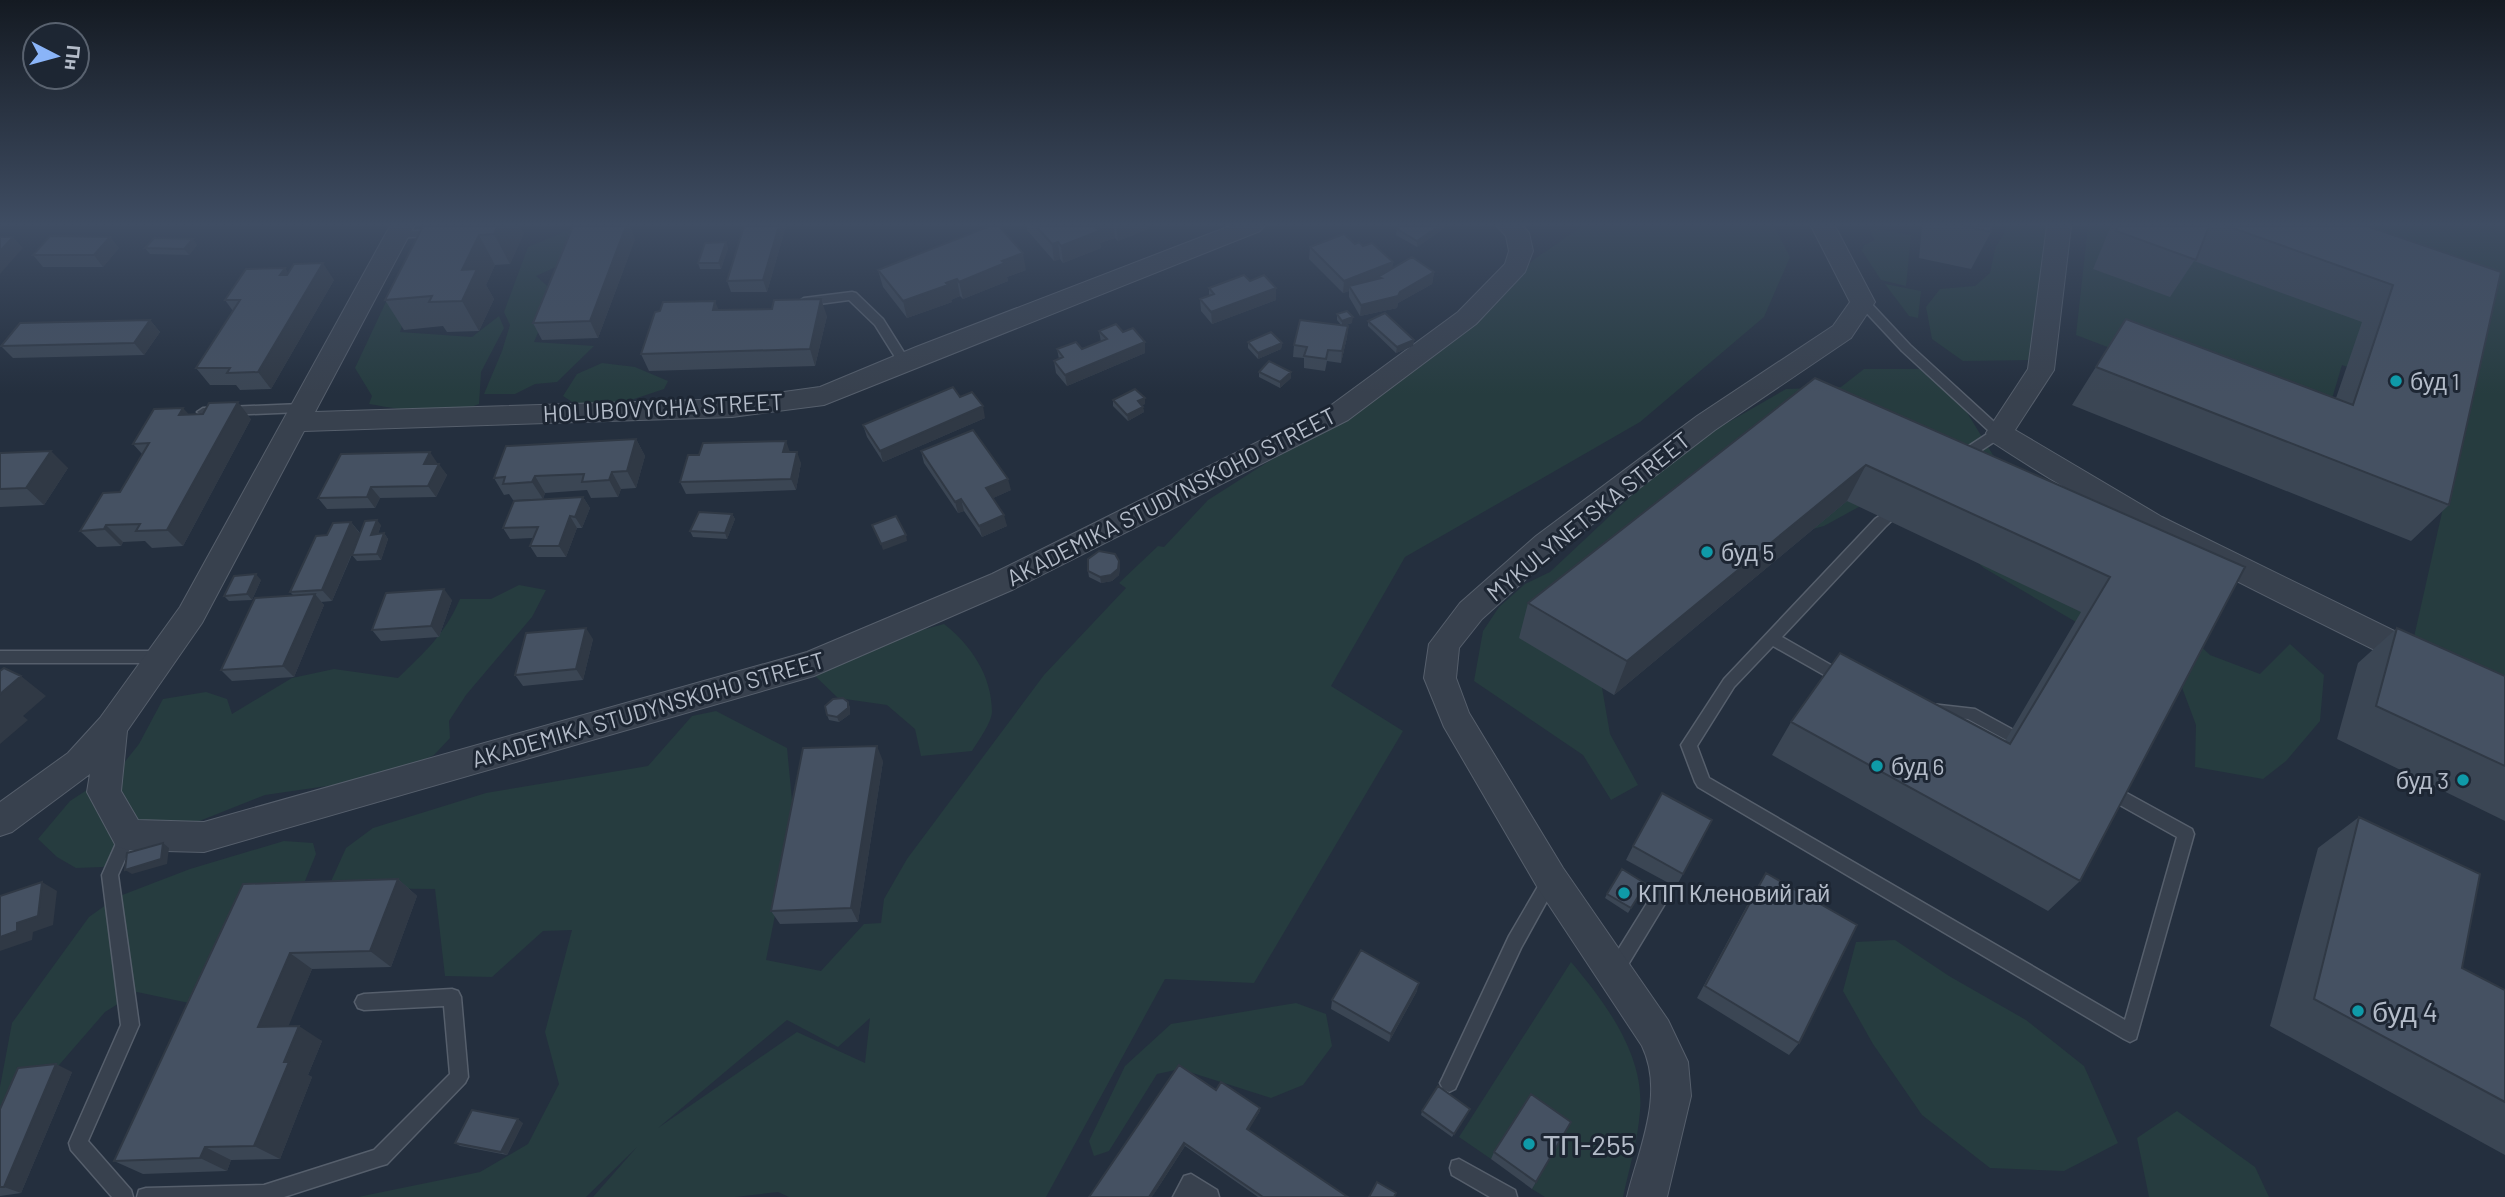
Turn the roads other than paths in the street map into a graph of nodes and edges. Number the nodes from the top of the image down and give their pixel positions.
1 (371, 282) edge
2 (1109, 282) edge
3 (1501, 282) edge
4 (1852, 282) edge
5 (2052, 282) edge
6 (1863, 302) junction
7 (796, 304) edge
8 (904, 362) junction
9 (203, 412) edge
10 (297, 415) junction
11 (1999, 433) junction
12 (1954, 463) edge
13 (1912, 497) edge
14 (1770, 637) junction
15 (0, 657) edge
16 (160, 657) junction
17 (2438, 667) edge
18 (1860, 688) edge
19 (1919, 709) edge
20 (111, 728) junction
21 (2042, 754) edge
22 (2090, 780) edge
23 (0, 821) edge
24 (128, 835) junction
25 (1551, 879) junction
26 (1663, 892) dead end
27 (1614, 972) junction
28 (363, 1002) dead end
29 (1449, 1083) dead end
30 (1459, 1168) dead end
31 (124, 1197) edge
32 (146, 1197) edge
33 (1182, 1197) edge
34 (1210, 1197) edge
35 (1508, 1197) edge
36 (1647, 1197) edge

1 - 10 street
2 - 8 street, HOLUBOVYCHA STREET
3 - 24 street, AKADEMIKA STUDYNSKOHO STREET
4 - 6 street
5 - 11 street
6 - 11 lane
6 - 25 street, MYKULYNETSKA STREET
7 - 8 lane
8 - 10 street, HOLUBOVYCHA STREET
9 - 10 lane
10 - 16 street
11 - 12 lane
11 - 17 street
13 - 14 lane
14 - 18 lane
14 - 22 lane
15 - 16 lane
16 - 20 street
19 - 21 lane
20 - 23 street
20 - 24 street
24 - 31 lane
25 - 27 street, MYKULYNETSKA STREET
25 - 29 lane
26 - 27 lane
27 - 36 street, MYKULYNETSKA STREET
28 - 32 lane
30 - 35 lane
33 - 34 lane

